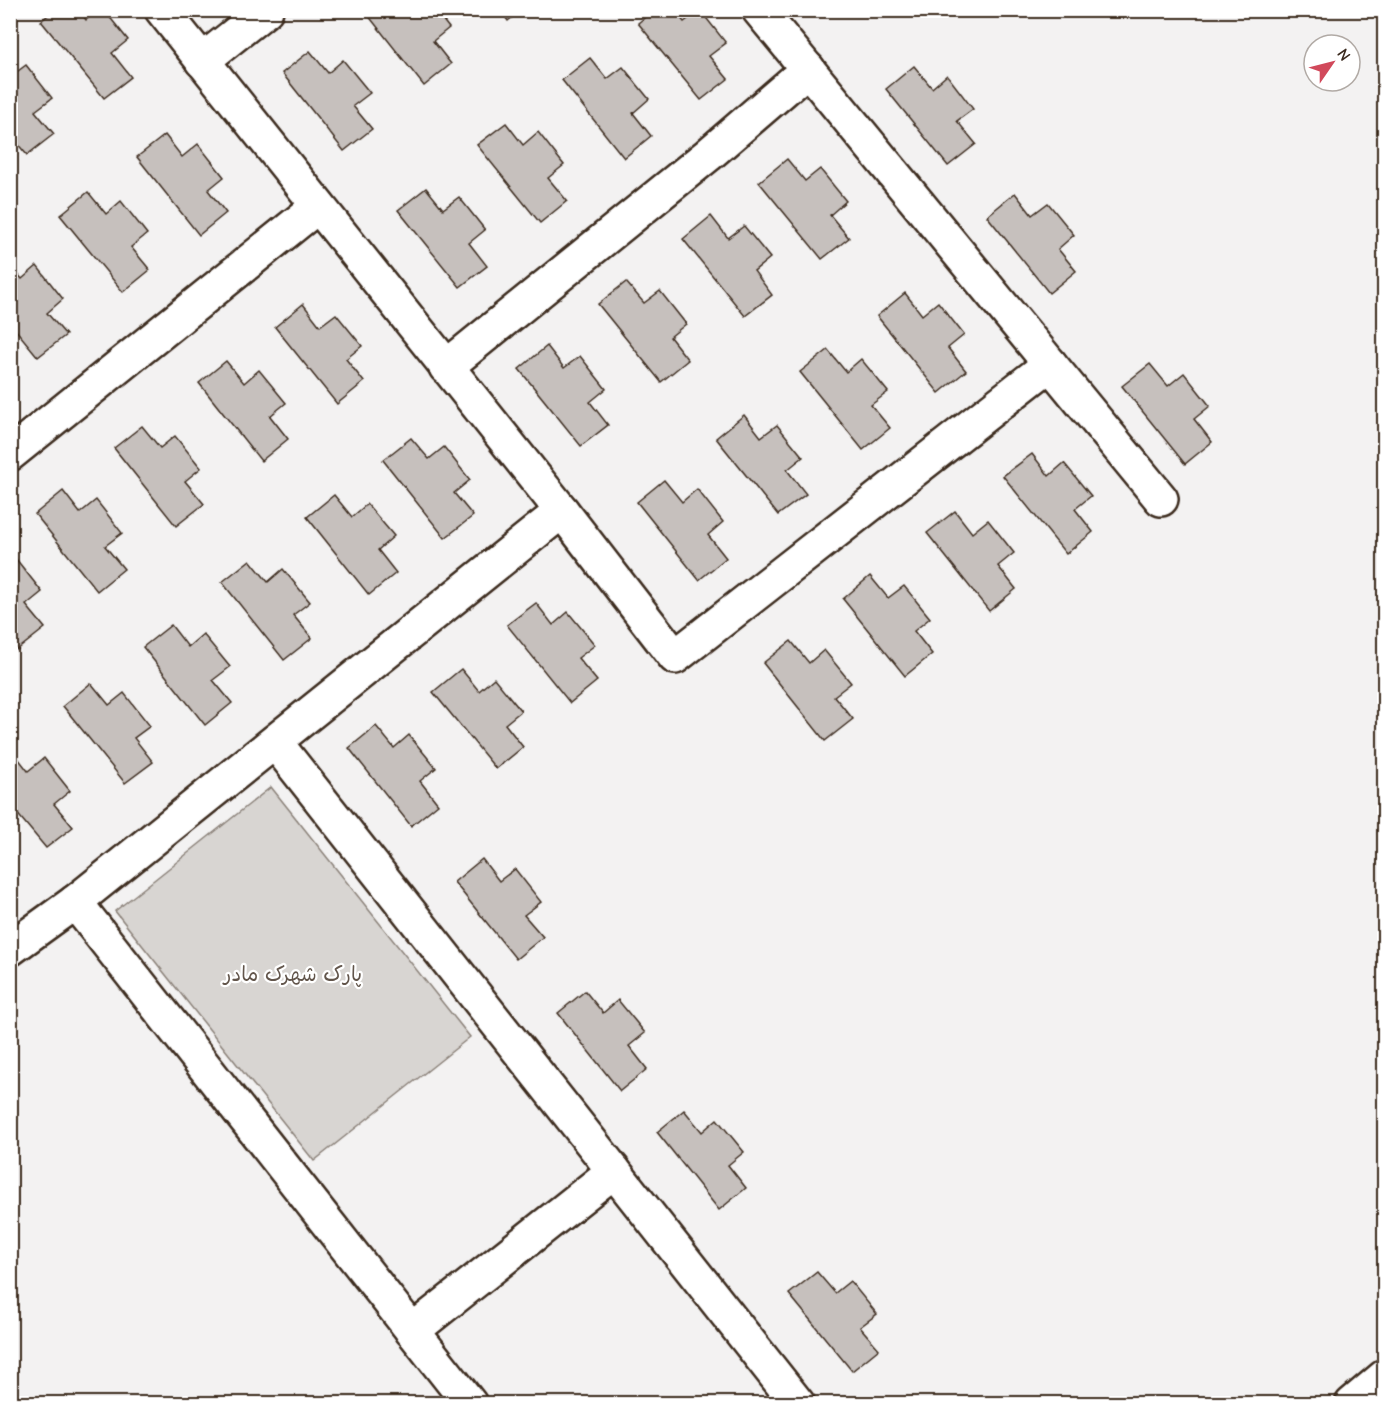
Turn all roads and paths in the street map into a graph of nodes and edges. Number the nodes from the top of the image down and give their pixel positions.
1 (162, 10) edge
2 (266, 10) edge
3 (759, 10) edge
4 (202, 61) junction
5 (808, 69) junction
6 (318, 206) junction
7 (1050, 364) junction
8 (446, 367) junction
9 (10, 454) edge
10 (1161, 500) dead end
11 (562, 511) junction
12 (275, 741) junction
13 (75, 902) junction
14 (10, 949) edge
15 (614, 1171) junction
16 (412, 1331) junction
17 (1384, 1377) edge
18 (470, 1404) edge
19 (798, 1404) edge
20 (1352, 1404) edge

1 - 4 street
2 - 4 street
3 - 5 street
4 - 6 street
5 - 7 street
5 - 8 street
6 - 8 street
6 - 9 street
7 - 10 street
7 - 11 street
8 - 11 street
11 - 12 street
12 - 13 street
12 - 15 street
13 - 14 street
13 - 16 street
15 - 16 street
15 - 19 street
16 - 18 street
17 - 20 street

